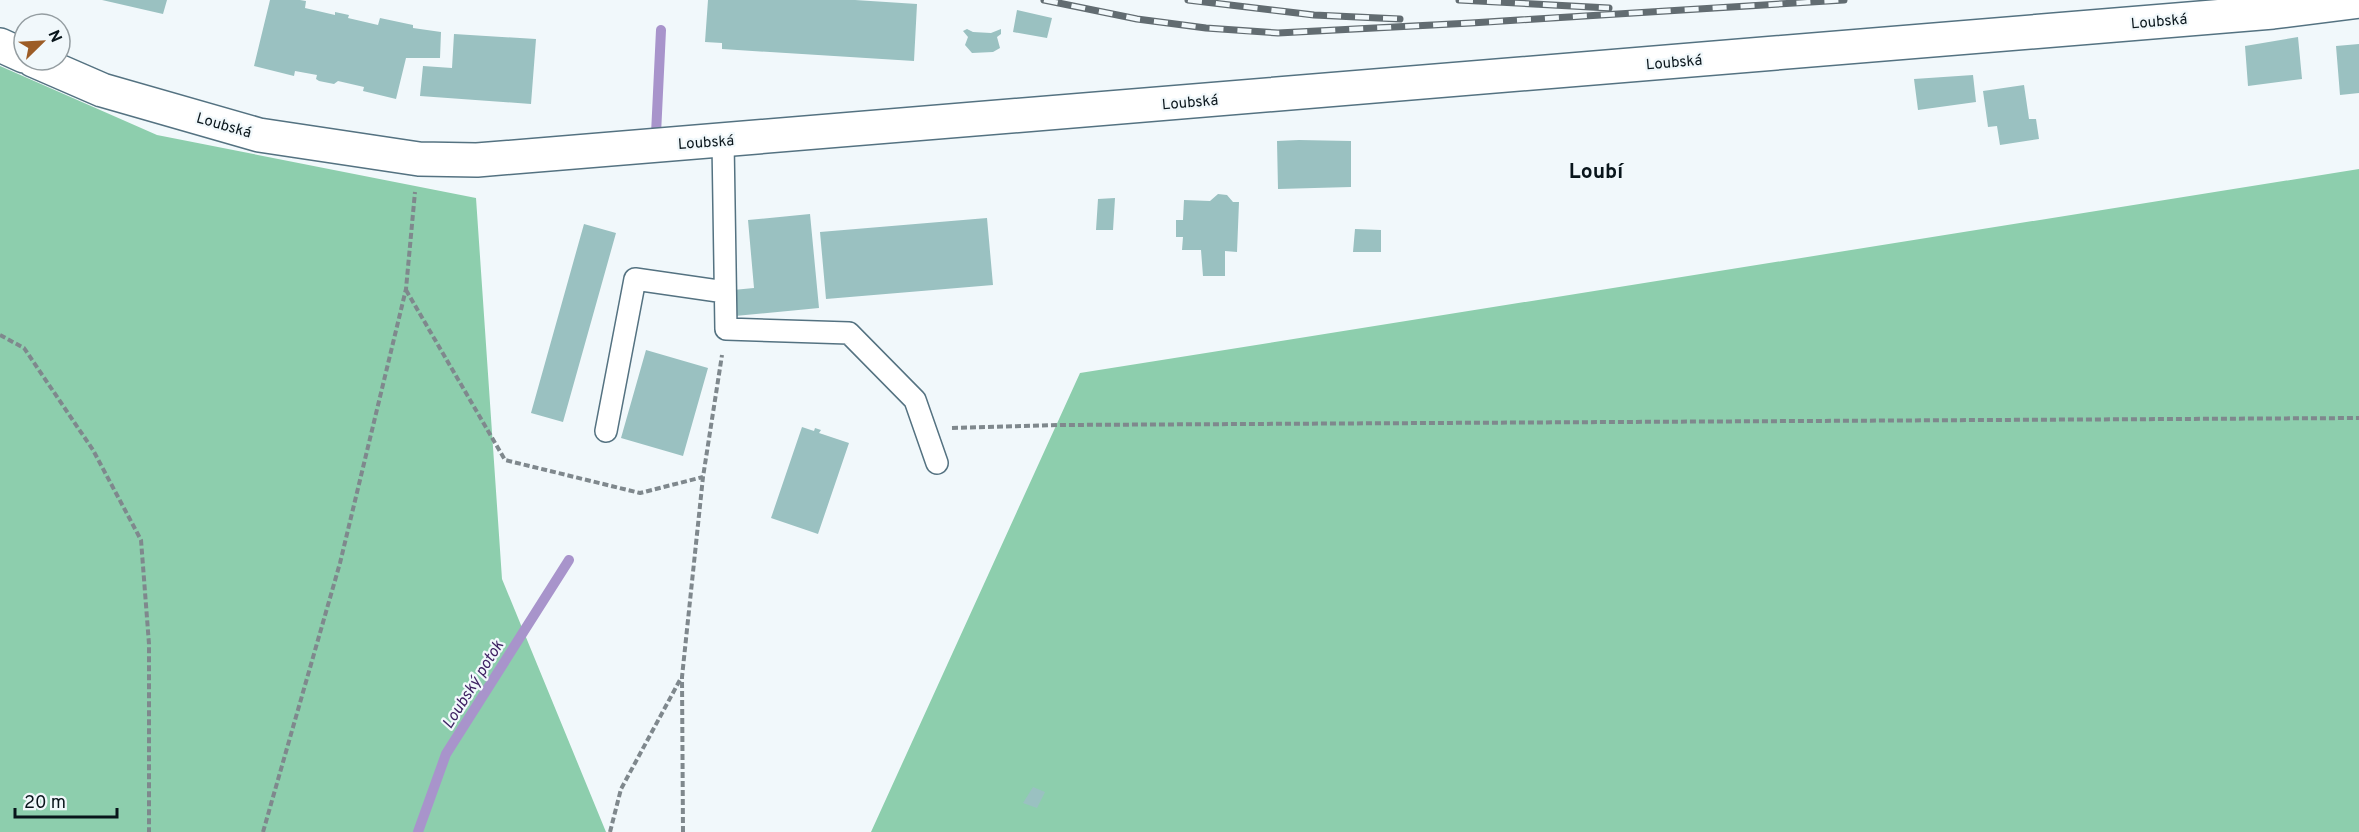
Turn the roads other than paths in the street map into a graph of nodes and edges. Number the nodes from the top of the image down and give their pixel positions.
1 (2359, 1) edge
2 (61, 72) edge
3 (723, 141) junction
4 (725, 292) junction
5 (606, 430) dead end
6 (937, 463) dead end

1 - 3 main road, Loubská
2 - 3 main road, Loubská
3 - 4 lane
4 - 5 lane
4 - 6 lane

